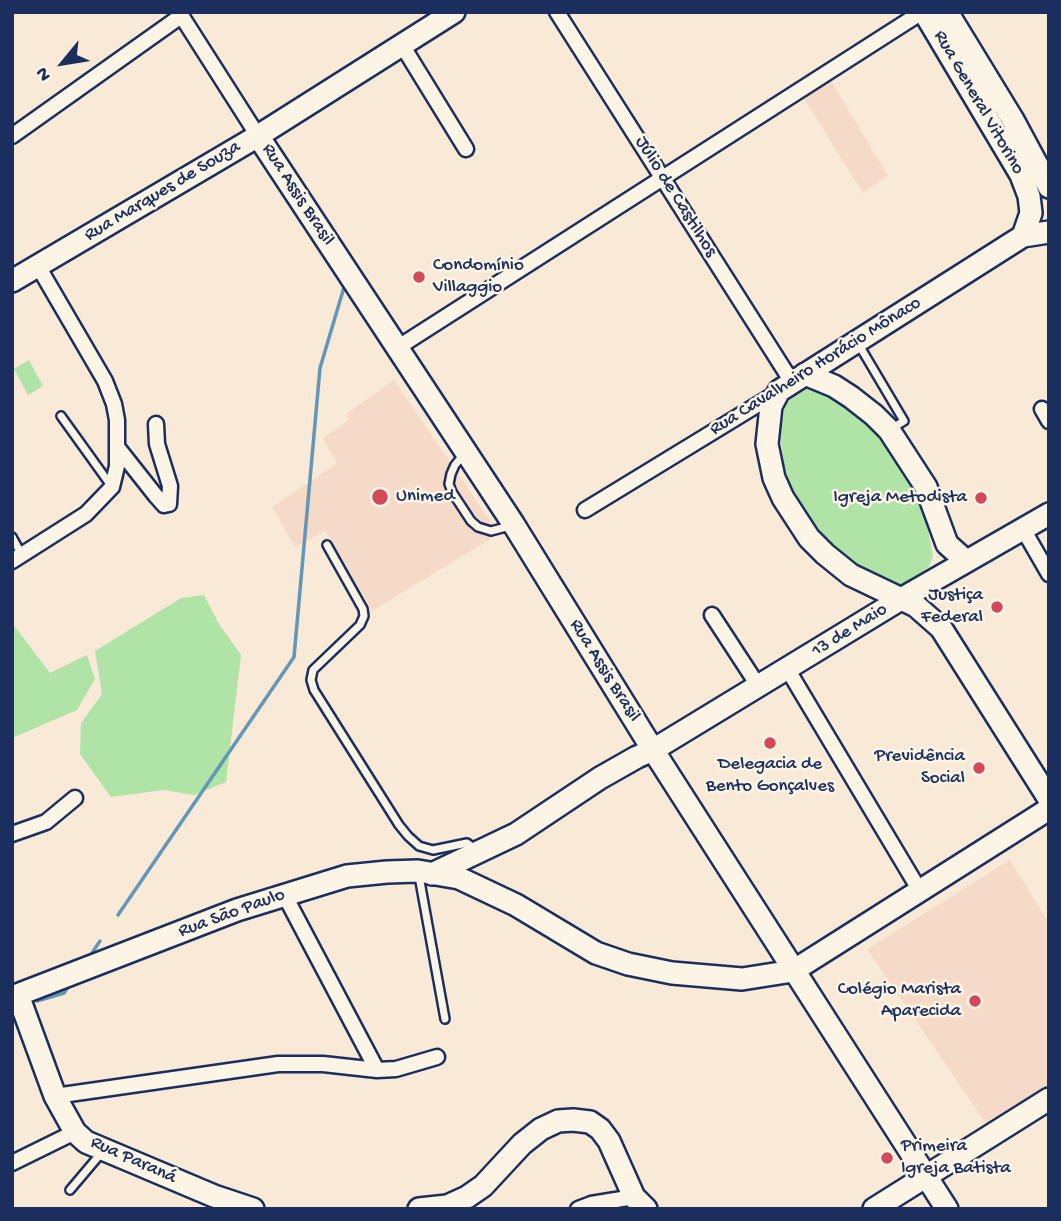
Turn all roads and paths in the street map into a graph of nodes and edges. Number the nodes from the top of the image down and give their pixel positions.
1 (454, 12) edge
2 (557, 12) edge
3 (923, 12) edge
4 (180, 14) edge
5 (954, 15) edge
6 (402, 45) junction
7 (258, 135) junction
8 (12, 136) edge
9 (466, 149) dead end
10 (662, 177) junction
11 (1049, 187) edge
12 (1049, 232) edge
13 (1023, 236) junction
14 (38, 265) junction
15 (12, 281) edge
16 (857, 341) junction
17 (397, 348) junction
18 (792, 383) junction
19 (61, 416) dead end
20 (901, 423) junction
21 (156, 424) dead end
22 (118, 448) junction
23 (466, 452) junction
24 (112, 486) junction
25 (585, 510) dead end
26 (1049, 514) edge
27 (514, 525) junction
28 (1023, 529) junction
29 (12, 537) edge
30 (327, 545) dead end
31 (17, 558) edge
32 (966, 561) junction
33 (1049, 575) edge
34 (936, 580) junction
35 (901, 599) junction
36 (712, 615) dead end
37 (941, 628) junction
38 (788, 670) junction
39 (759, 687) junction
40 (653, 750) junction
41 (75, 798) dead end
42 (1049, 799) edge
43 (1049, 808) edge
44 (12, 834) edge
45 (516, 834) junction
46 (481, 853) junction
47 (425, 873) junction
48 (471, 880) junction
49 (920, 891) junction
50 (284, 894) junction
51 (793, 971) junction
52 (15, 996) edge
53 (445, 1019) dead end
54 (437, 1057) dead end
55 (377, 1070) junction
56 (55, 1096) junction
57 (1049, 1099) edge
58 (75, 1132) junction
59 (104, 1151) junction
60 (12, 1163) edge
61 (928, 1175) junction
62 (70, 1190) dead end
63 (640, 1203) edge
64 (253, 1209) edge
65 (419, 1209) edge
66 (578, 1209) edge
67 (874, 1209) edge
68 (947, 1209) edge

1 - 6 main road, Rua Marques de Souza
2 - 10 street, Júlio de Castilhos
3 - 10 street
3 - 13 main road, Rua General Vitorino
4 - 7 street
4 - 8 street
5 - 11 main road
6 - 7 main road, Rua Marques de Souza
6 - 9 street
7 - 14 main road, Rua Marques de Souza
7 - 17 main road, Rua Assis Brasil
10 - 17 street
10 - 18 street, Júlio de Castilhos
12 - 13 main road, Rua Cavalheiro Horácio Mônaco
13 - 16 main road, Rua Cavalheiro Horácio Mônaco
14 - 15 main road, Rua Marques de Souza
14 - 22 street
16 - 18 main road, Rua Cavalheiro Horácio Mônaco
16 - 20 lane
17 - 23 main road, Rua Assis Brasil
18 - 20 main road
18 - 25 street, Rua Cavalheiro Horácio Mônaco
18 - 35 main road
19 - 24 lane
20 - 32 main road
21 - 22 street
22 - 24 street
23 - 27 main road, Rua Assis Brasil
23 - 27 lane
24 - 31 street
26 - 28 main road, 13 de Maio
27 - 40 main road, Rua Assis Brasil
28 - 32 main road, 13 de Maio
28 - 33 street
29 - 31 lane
30 - 46 lane
32 - 34 main road, 13 de Maio
34 - 35 main road, 13 de Maio
34 - 37 main road
35 - 37 main road
35 - 38 main road, 13 de Maio
36 - 39 street
37 - 42 main road
38 - 39 main road, 13 de Maio
38 - 49 street
39 - 40 main road, 13 de Maio
40 - 45 main road, 13 de Maio
40 - 48 main road, 13 de Maio
40 - 51 main road, Rua Assis Brasil
41 - 44 street
43 - 49 main road
45 - 46 main road, 13 de Maio
45 - 48 main road
46 - 47 main road, 13 de Maio
47 - 48 main road, Rua São Paulo
47 - 50 main road, Rua São Paulo
47 - 53 lane
48 - 51 main road
49 - 51 main road
50 - 52 main road, Rua São Paulo
50 - 55 street
51 - 61 main road, Rua Assis Brasil
52 - 56 main road, Rua Paraná
54 - 55 street
55 - 56 street
56 - 58 main road, Rua Paraná
57 - 61 main road
58 - 59 main road, Rua Paraná
58 - 60 street
59 - 62 lane
59 - 64 main road, Rua Paraná
61 - 67 main road
61 - 68 main road, Rua Assis Brasil
63 - 65 main road
63 - 66 street

